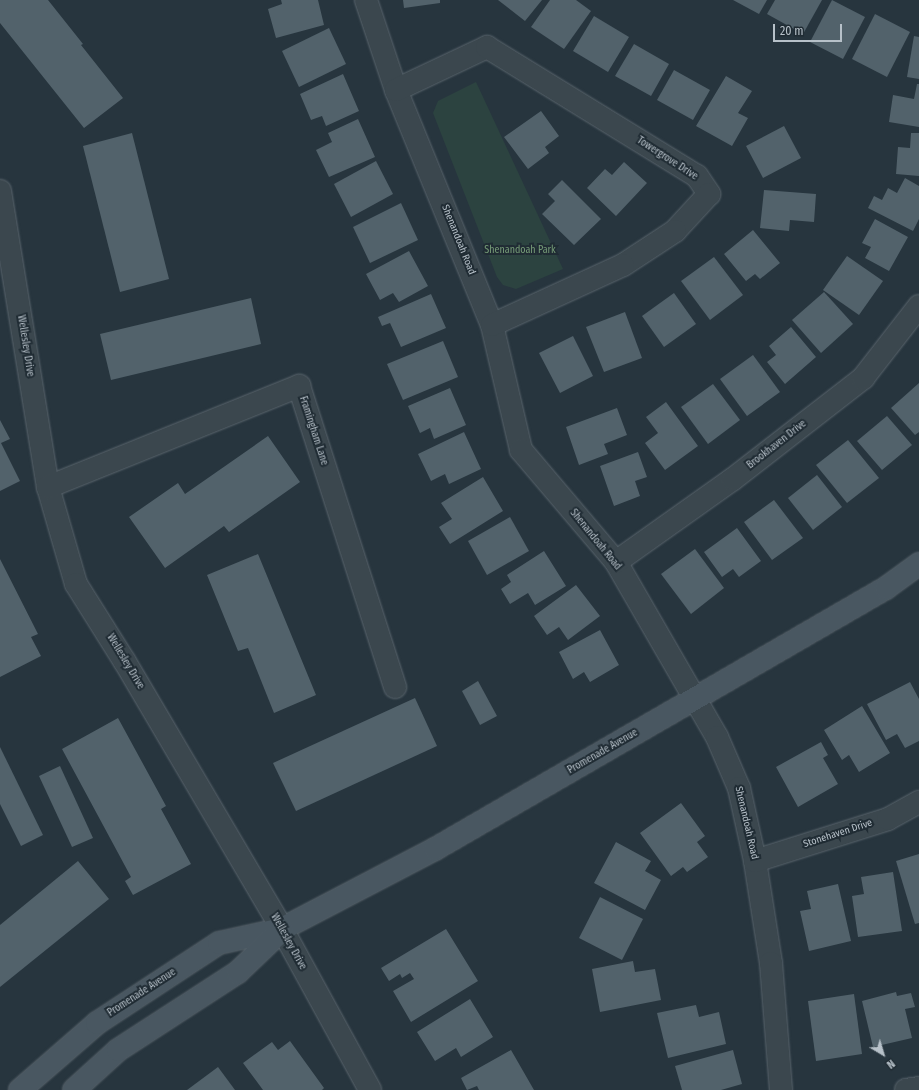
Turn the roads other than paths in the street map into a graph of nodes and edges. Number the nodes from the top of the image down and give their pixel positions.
1 (366, 0) edge
2 (396, 90) junction
3 (0, 191) edge
4 (919, 306) edge
5 (492, 325) junction
6 (48, 487) junction
7 (616, 562) junction
8 (919, 564) edge
9 (395, 687) dead end
10 (695, 699) junction
11 (919, 802) edge
12 (755, 861) junction
13 (282, 930) junction
14 (919, 1088) edge
15 (20, 1090) edge
16 (74, 1090) edge
17 (370, 1090) edge
18 (781, 1090) edge
19 (906, 1090) edge

1 - 2 street, Shenandoah Road
2 - 5 street, Shenandoah Road
2 - 5 street, Towergrove Drive
3 - 6 street, Wellesley Drive
4 - 7 street, Brookhaven Drive
5 - 7 street, Shenandoah Road
6 - 9 street, Framingham Lane
6 - 13 street, Wellesley Drive
7 - 10 street, Shenandoah Road
8 - 10 main road, Promenade Avenue
10 - 12 street, Shenandoah Road
10 - 13 main road, Promenade Avenue
11 - 12 street, Stonehaven Drive
12 - 18 street, Shenandoah Road
13 - 15 main road, Promenade Avenue
13 - 16 main road, Promenade Avenue
13 - 17 street, Wellesley Drive
14 - 19 street

